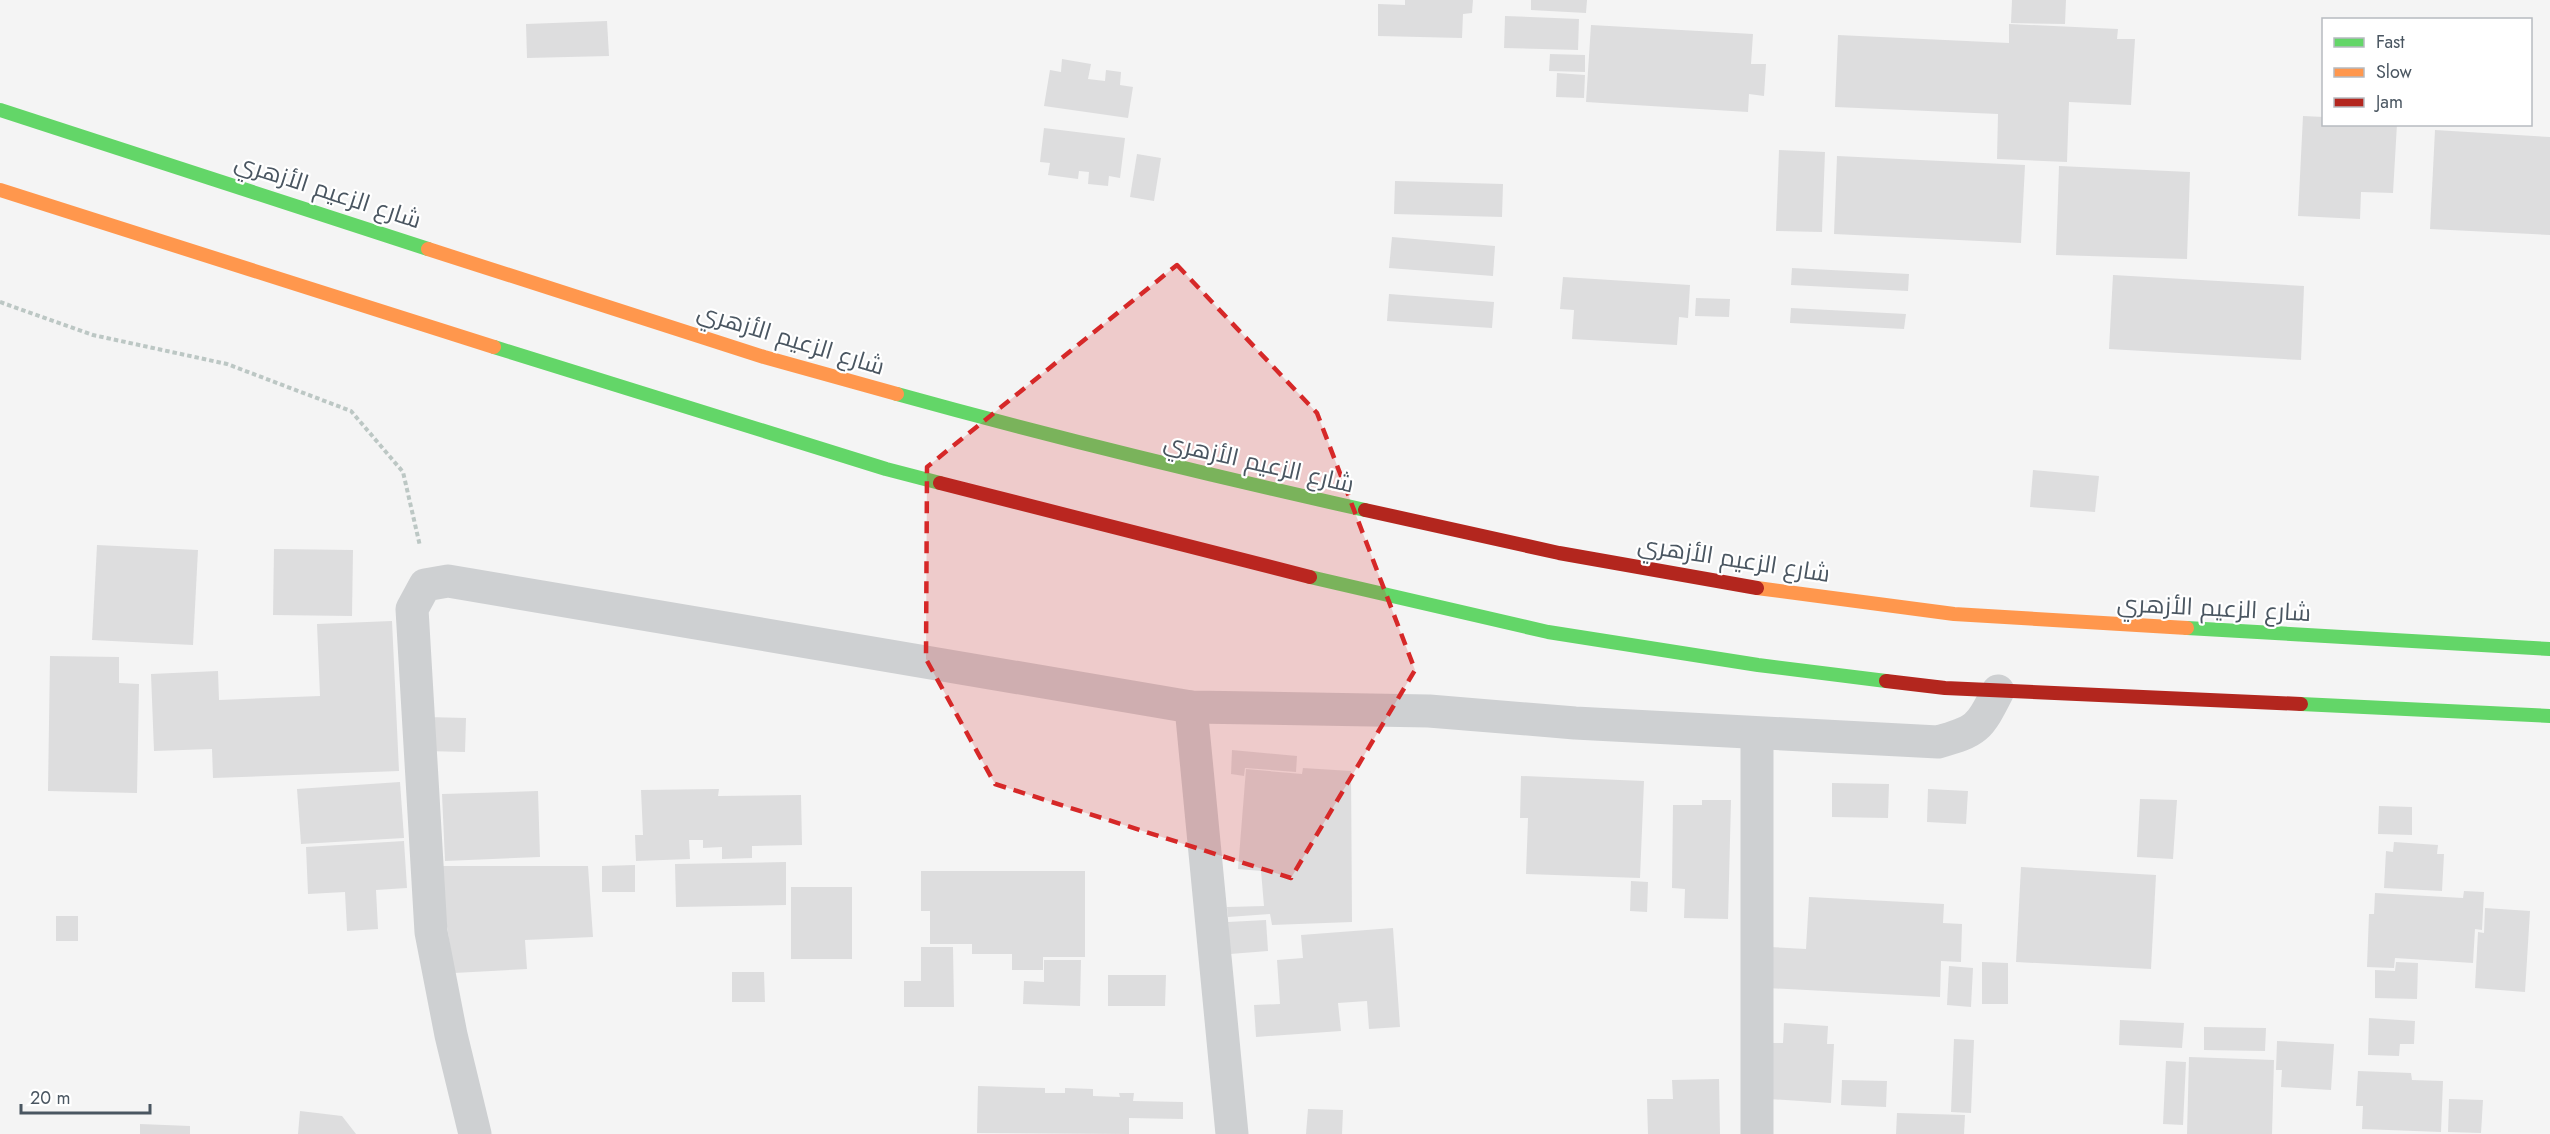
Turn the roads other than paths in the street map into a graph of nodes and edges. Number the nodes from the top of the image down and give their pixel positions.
1 (0, 110) edge
2 (0, 190) edge
3 (2550, 649) edge
4 (1998, 691) junction
5 (1191, 707) junction
6 (2550, 716) edge
7 (1758, 734) junction
8 (475, 1134) edge
9 (1232, 1134) edge
10 (1757, 1134) edge

1 - 3 main road, شارع الزعيم الأزهري
2 - 4 main road
4 - 6 main road
4 - 7 street
5 - 7 street
5 - 8 street
5 - 9 street
7 - 10 street

